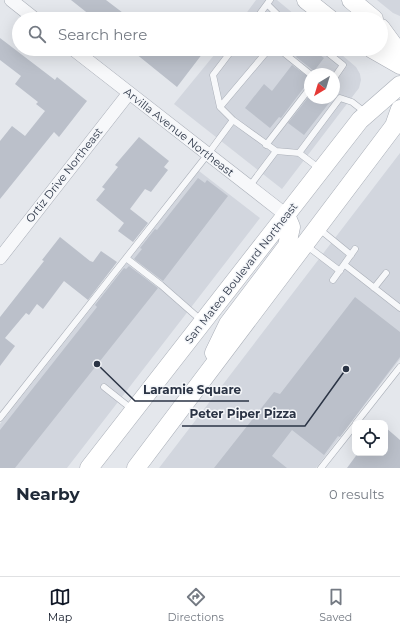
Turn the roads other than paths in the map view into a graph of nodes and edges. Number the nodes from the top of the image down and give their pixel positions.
1 (11, 0) edge
2 (351, 0) edge
3 (268, 2) edge
4 (26, 12) edge
5 (261, 12) edge
6 (276, 12) edge
7 (366, 12) edge
8 (388, 38) edge
9 (400, 54) edge
10 (82, 56) edge
11 (227, 56) edge
12 (263, 56) edge
13 (288, 56) edge
14 (332, 56) edge
15 (384, 56) edge
16 (400, 65) edge
17 (304, 69) edge
18 (340, 69) edge
19 (400, 85) edge
20 (129, 93) junction
21 (304, 96) edge
22 (340, 98) edge
23 (336, 104) edge
24 (220, 107) junction
25 (400, 109) edge
26 (367, 114) junction
27 (233, 120) junction
28 (266, 145) junction
29 (276, 151) junction
30 (299, 153) junction
31 (208, 154) junction
32 (321, 170) junction
33 (249, 187) junction
34 (286, 215) junction
35 (318, 228) junction
36 (306, 245) junction
37 (0, 258) edge
38 (126, 258) junction
39 (345, 265) junction
40 (340, 271) junction
41 (386, 273) dead end
42 (333, 280) dead end
43 (374, 288) junction
44 (400, 308) edge
45 (203, 322) junction
46 (400, 366) edge
47 (204, 380) junction
48 (104, 387) dead end
49 (134, 411) junction
50 (0, 418) edge
51 (359, 420) edge
52 (352, 429) edge
53 (89, 468) edge
54 (136, 468) edge
55 (322, 468) edge

1 - 4 street
2 - 7 main road
3 - 5 lane
3 - 6 lane
8 - 9 main road
10 - 20 street, Arvilla Avenue Northeast
11 - 24 lane
12 - 24 lane
13 - 17 lane
14 - 18 lane
15 - 16 main road
19 - 26 main road, San Mateo Boulevard Northeast
20 - 31 street, Arvilla Avenue Northeast
20 - 37 street, Ortiz Drive Northeast
21 - 28 lane
22 - 26 lane
23 - 30 lane
24 - 27 lane
25 - 35 main road
26 - 32 main road, San Mateo Boulevard Northeast
27 - 28 lane
27 - 31 lane
28 - 29 lane
29 - 30 lane
29 - 33 lane
30 - 32 lane
31 - 33 street, Arvilla Avenue Northeast
31 - 38 lane
32 - 34 main road, San Mateo Boulevard Northeast
33 - 34 street, Arvilla Avenue Northeast
34 - 45 main road, San Mateo Boulevard Northeast
34 - 47 main road
35 - 36 main road
35 - 39 lane
36 - 40 lane
36 - 47 main road
38 - 45 lane
38 - 50 lane
39 - 40 lane
39 - 43 lane
40 - 42 lane
41 - 43 lane
43 - 44 lane
45 - 49 main road, San Mateo Boulevard Northeast
46 - 51 lane
47 - 54 main road
48 - 49 lane
49 - 53 main road, San Mateo Boulevard Northeast
52 - 55 lane

